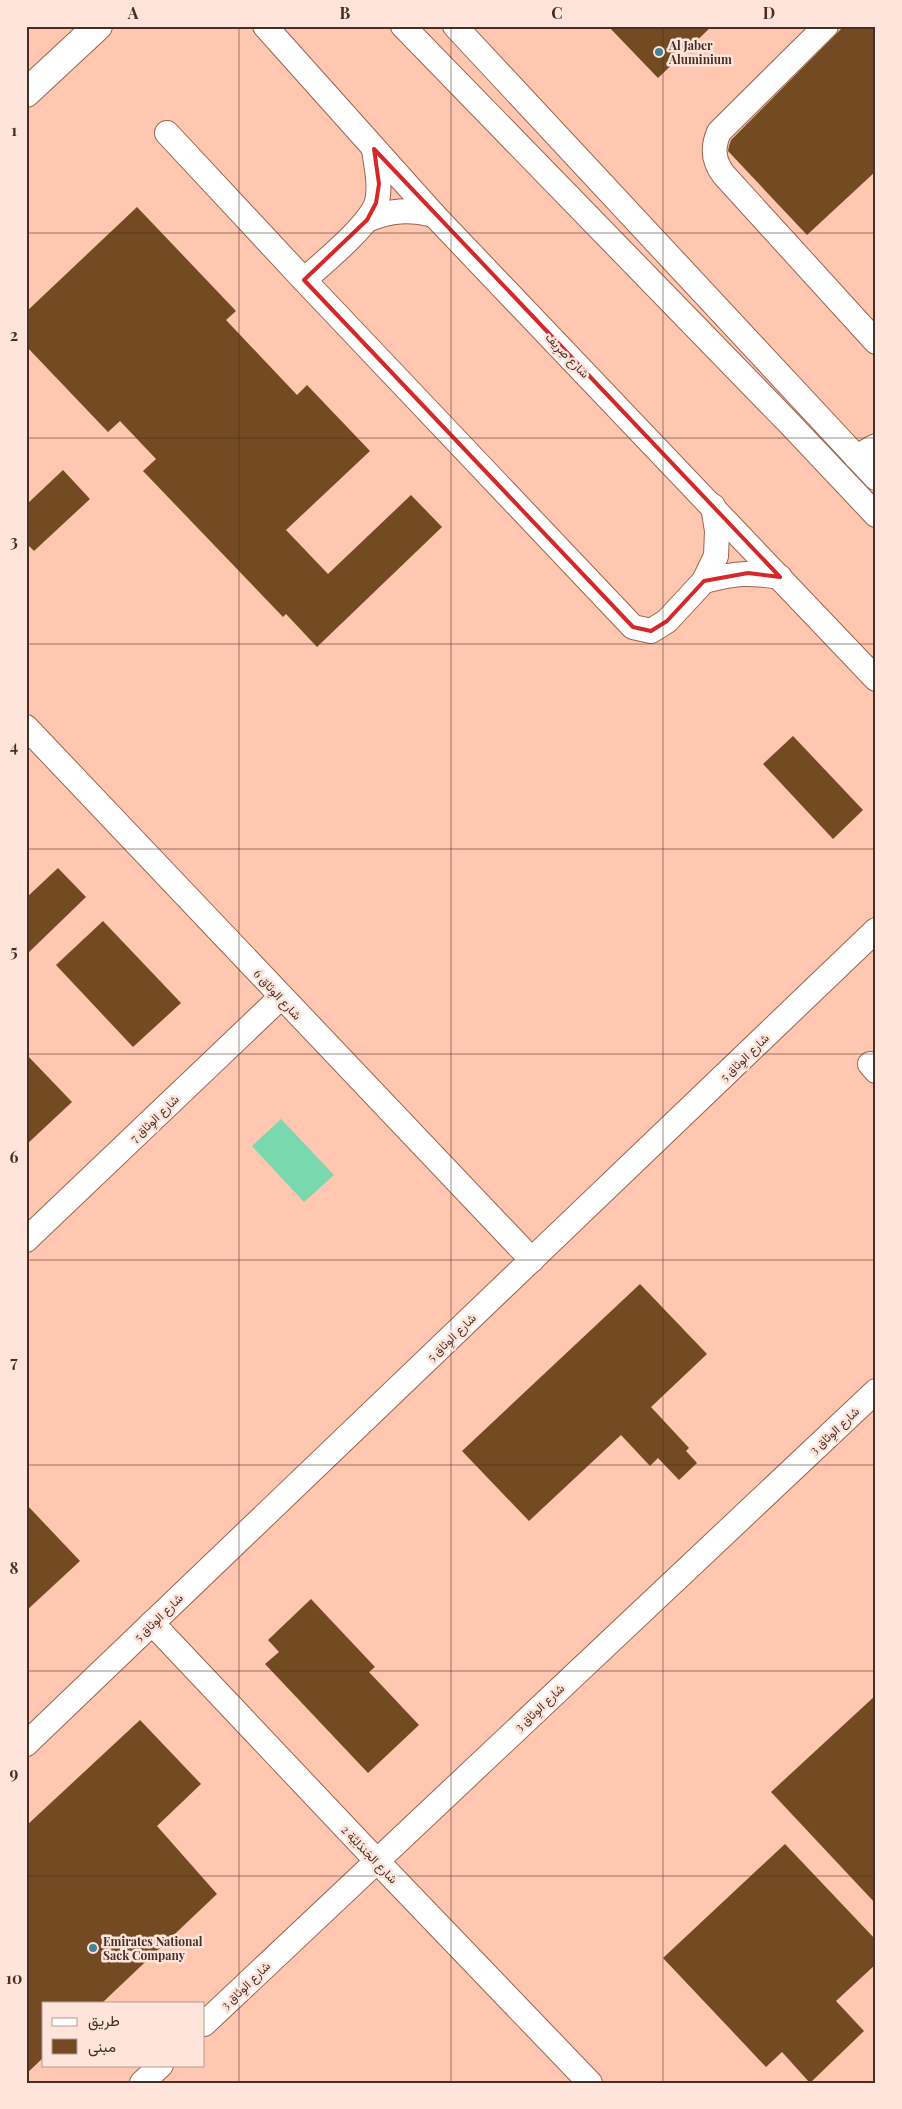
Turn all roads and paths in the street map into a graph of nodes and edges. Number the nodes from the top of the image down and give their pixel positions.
1 (98, 26) edge
2 (265, 26) edge
3 (403, 26) edge
4 (455, 26) edge
5 (826, 26) edge
6 (26, 93) edge
7 (167, 133) dead end
8 (374, 148) junction
9 (434, 215) junction
10 (367, 220) junction
11 (304, 280) junction
12 (876, 342) edge
13 (866, 451) edge
14 (876, 478) edge
15 (713, 506) junction
16 (876, 515) edge
17 (780, 577) junction
18 (704, 581) junction
19 (876, 678) edge
20 (26, 727) edge
21 (876, 930) edge
22 (281, 997) junction
23 (26, 1240) edge
24 (532, 1260) junction
25 (876, 1392) edge
26 (152, 1623) junction
27 (26, 1744) edge
28 (376, 1860) junction
29 (205, 2023) edge
30 (160, 2066) edge
31 (142, 2083) edge
32 (590, 2083) edge

1 - 6 main road
2 - 8 street, شارع صِرِيف
3 - 16 street
4 - 13 street
5 - 12 street
7 - 11 street
8 - 9 street, شارع صِرِيف
8 - 10 street
9 - 10 street
9 - 15 street, شارع صِرِيف
10 - 11 street
11 - 18 street
13 - 14 street
15 - 17 street, شارع صِرِيف
15 - 18 street
17 - 18 street
17 - 19 street, شارع صِرِيف
20 - 22 street, شارع الوِثاق 6
21 - 24 street, شارع الوِثاق 5
22 - 23 street, شارع الوِثاق 7
22 - 24 street, شارع الوِثاق 6
24 - 26 street, شارع الوِثاق 5
25 - 28 street, شارع الوِثاق 3
26 - 27 street, شارع الوِثاق 5
26 - 28 street, شارع الجَندَلِيَّة 2
28 - 29 street, شارع الوِثاق 3
28 - 32 street, شارع الجَندَلِيَّة 2
30 - 31 street

